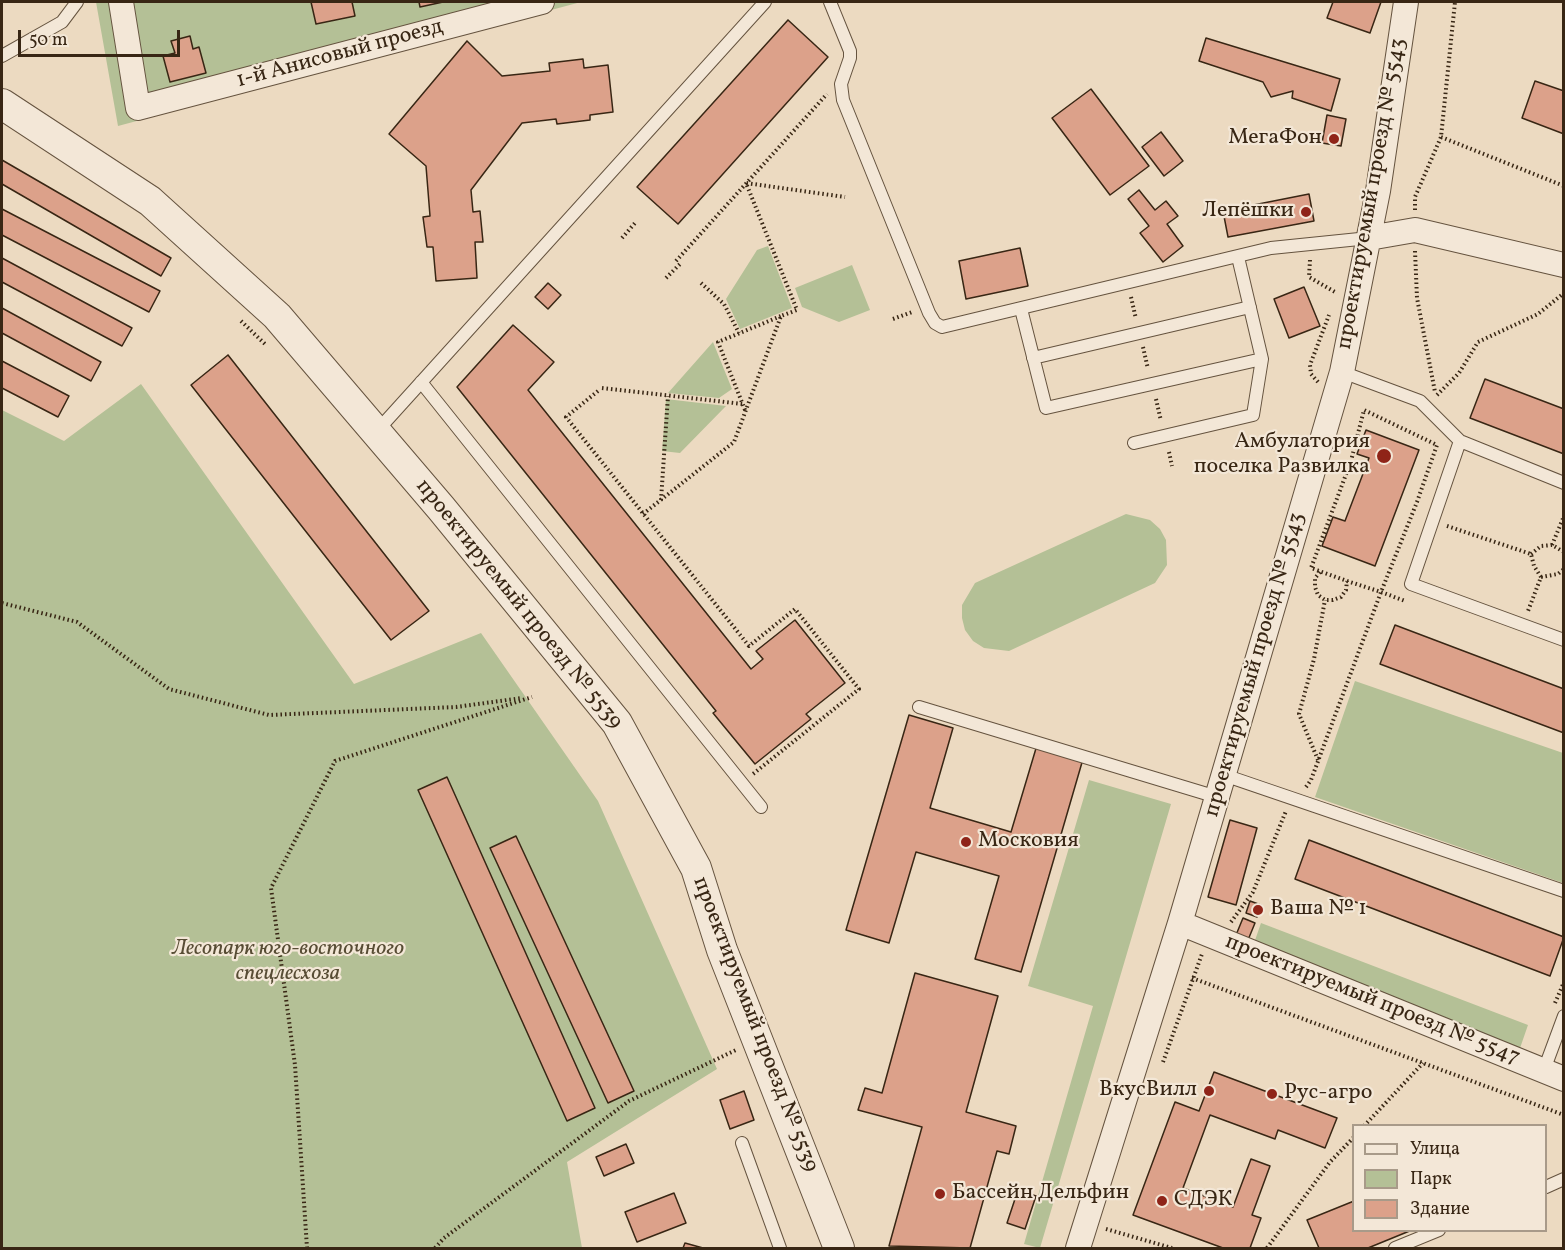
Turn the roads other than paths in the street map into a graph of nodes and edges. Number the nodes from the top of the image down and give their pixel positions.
1 (77, 2) edge
2 (121, 2) edge
3 (542, 2) edge
4 (765, 2) edge
5 (830, 2) edge
6 (1406, 2) edge
7 (2, 56) edge
8 (2, 104) edge
9 (1369, 238) junction
10 (1238, 257) junction
11 (1563, 265) edge
12 (1250, 307) junction
13 (1021, 309) junction
14 (1033, 358) junction
15 (1262, 359) junction
16 (1331, 378) junction
17 (422, 382) junction
18 (376, 432) junction
19 (1460, 441) junction
20 (1134, 443) dead end
21 (1563, 483) edge
22 (1563, 640) edge
23 (919, 706) dead end
24 (1221, 786) junction
25 (761, 807) dead end
26 (1563, 891) edge
27 (1180, 923) junction
28 (1563, 1016) edge
29 (1553, 1075) edge
30 (742, 1143) dead end
31 (1563, 1179) edge
32 (1547, 1186) edge
33 (1434, 1232) edge
34 (780, 1248) edge
35 (839, 1248) edge
36 (1078, 1248) edge
37 (1395, 1248) edge

1 - 7 lane
2 - 3 street, 1-й Анисовый проезд
4 - 17 lane
5 - 13 lane
6 - 9 street, проектируемый проезд № 5543
8 - 18 street, проектируемый проезд № 5539
9 - 10 lane
9 - 11 street
9 - 16 street, проектируемый проезд № 5543
10 - 12 lane
10 - 13 lane
12 - 14 lane
12 - 15 lane
13 - 14 lane
14 - 15 lane
15 - 20 lane
16 - 19 lane
16 - 24 street, проектируемый проезд № 5543
17 - 18 lane
17 - 25 lane
18 - 35 street, проектируемый проезд № 5539
19 - 21 lane
19 - 22 lane
23 - 24 lane
24 - 26 lane
24 - 27 street, проектируемый проезд № 5543
27 - 29 street, проектируемый проезд № 5547
27 - 36 street, проектируемый проезд № 5543
28 - 29 lane
30 - 34 lane
31 - 32 lane
33 - 37 lane

